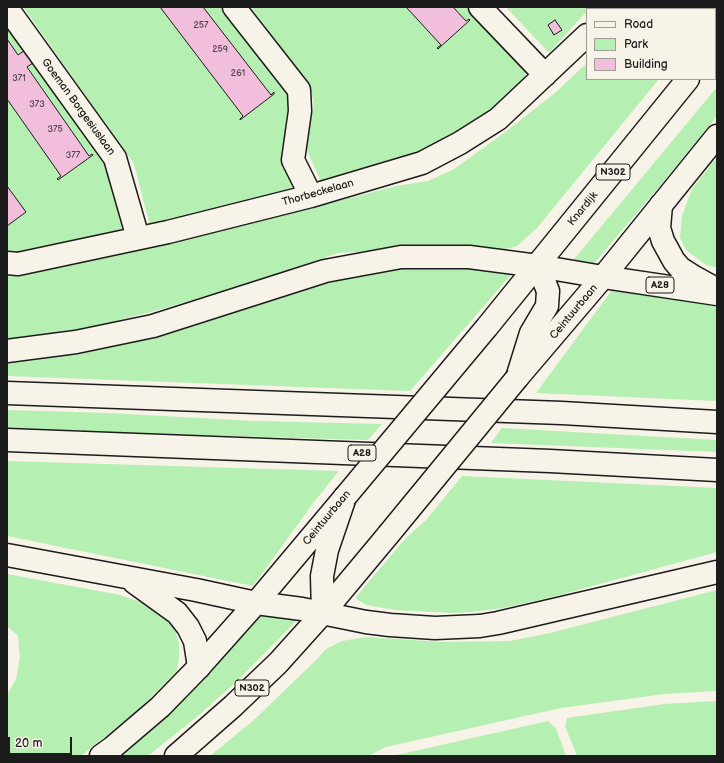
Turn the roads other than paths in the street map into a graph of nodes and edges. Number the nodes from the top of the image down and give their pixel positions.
1 (234, 7) edge
2 (480, 7) edge
3 (7, 8) edge
4 (586, 35) edge
5 (545, 75) junction
6 (687, 80) edge
7 (717, 136) edge
8 (311, 196) junction
9 (661, 205) junction
10 (138, 238) junction
11 (7, 263) edge
12 (538, 266) junction
13 (603, 277) junction
14 (717, 289) edge
15 (717, 294) edge
16 (7, 351) edge
17 (517, 378) junction
18 (7, 393) edge
19 (717, 422) edge
20 (7, 440) edge
21 (717, 470) edge
22 (324, 533) junction
23 (7, 555) edge
24 (717, 572) edge
25 (128, 577) junction
26 (256, 603) junction
27 (323, 613) junction
28 (199, 667) junction
29 (101, 756) edge
30 (176, 756) edge

1 - 8 main road
2 - 5 main road
3 - 10 main road, Goeman Borgesiuslaan
4 - 5 main road, Thorbeckelaan
5 - 8 main road, Thorbeckelaan
6 - 12 main road, Knardijk / N302
7 - 9 main road, N302
8 - 10 main road, Thorbeckelaan
9 - 13 main road, N302
9 - 14 main road, A28
10 - 11 main road, Thorbeckelaan
12 - 13 main road
12 - 16 main road
12 - 17 main road
12 - 22 main road, Ceintuurbaan / N302, bridge
13 - 15 main road, A28
13 - 17 main road, Ceintuurbaan / N302
17 - 27 main road, Ceintuurbaan / N302, bridge
18 - 19 main road
20 - 21 main road, A28
22 - 26 main road, Ceintuurbaan
22 - 27 main road
23 - 25 main road
24 - 27 main road
25 - 26 main road
25 - 28 main road
26 - 27 main road
26 - 28 main road, Ceintuurbaan
27 - 30 main road, Ceintuurbaan / N302
28 - 29 main road, Ceintuurbaan

